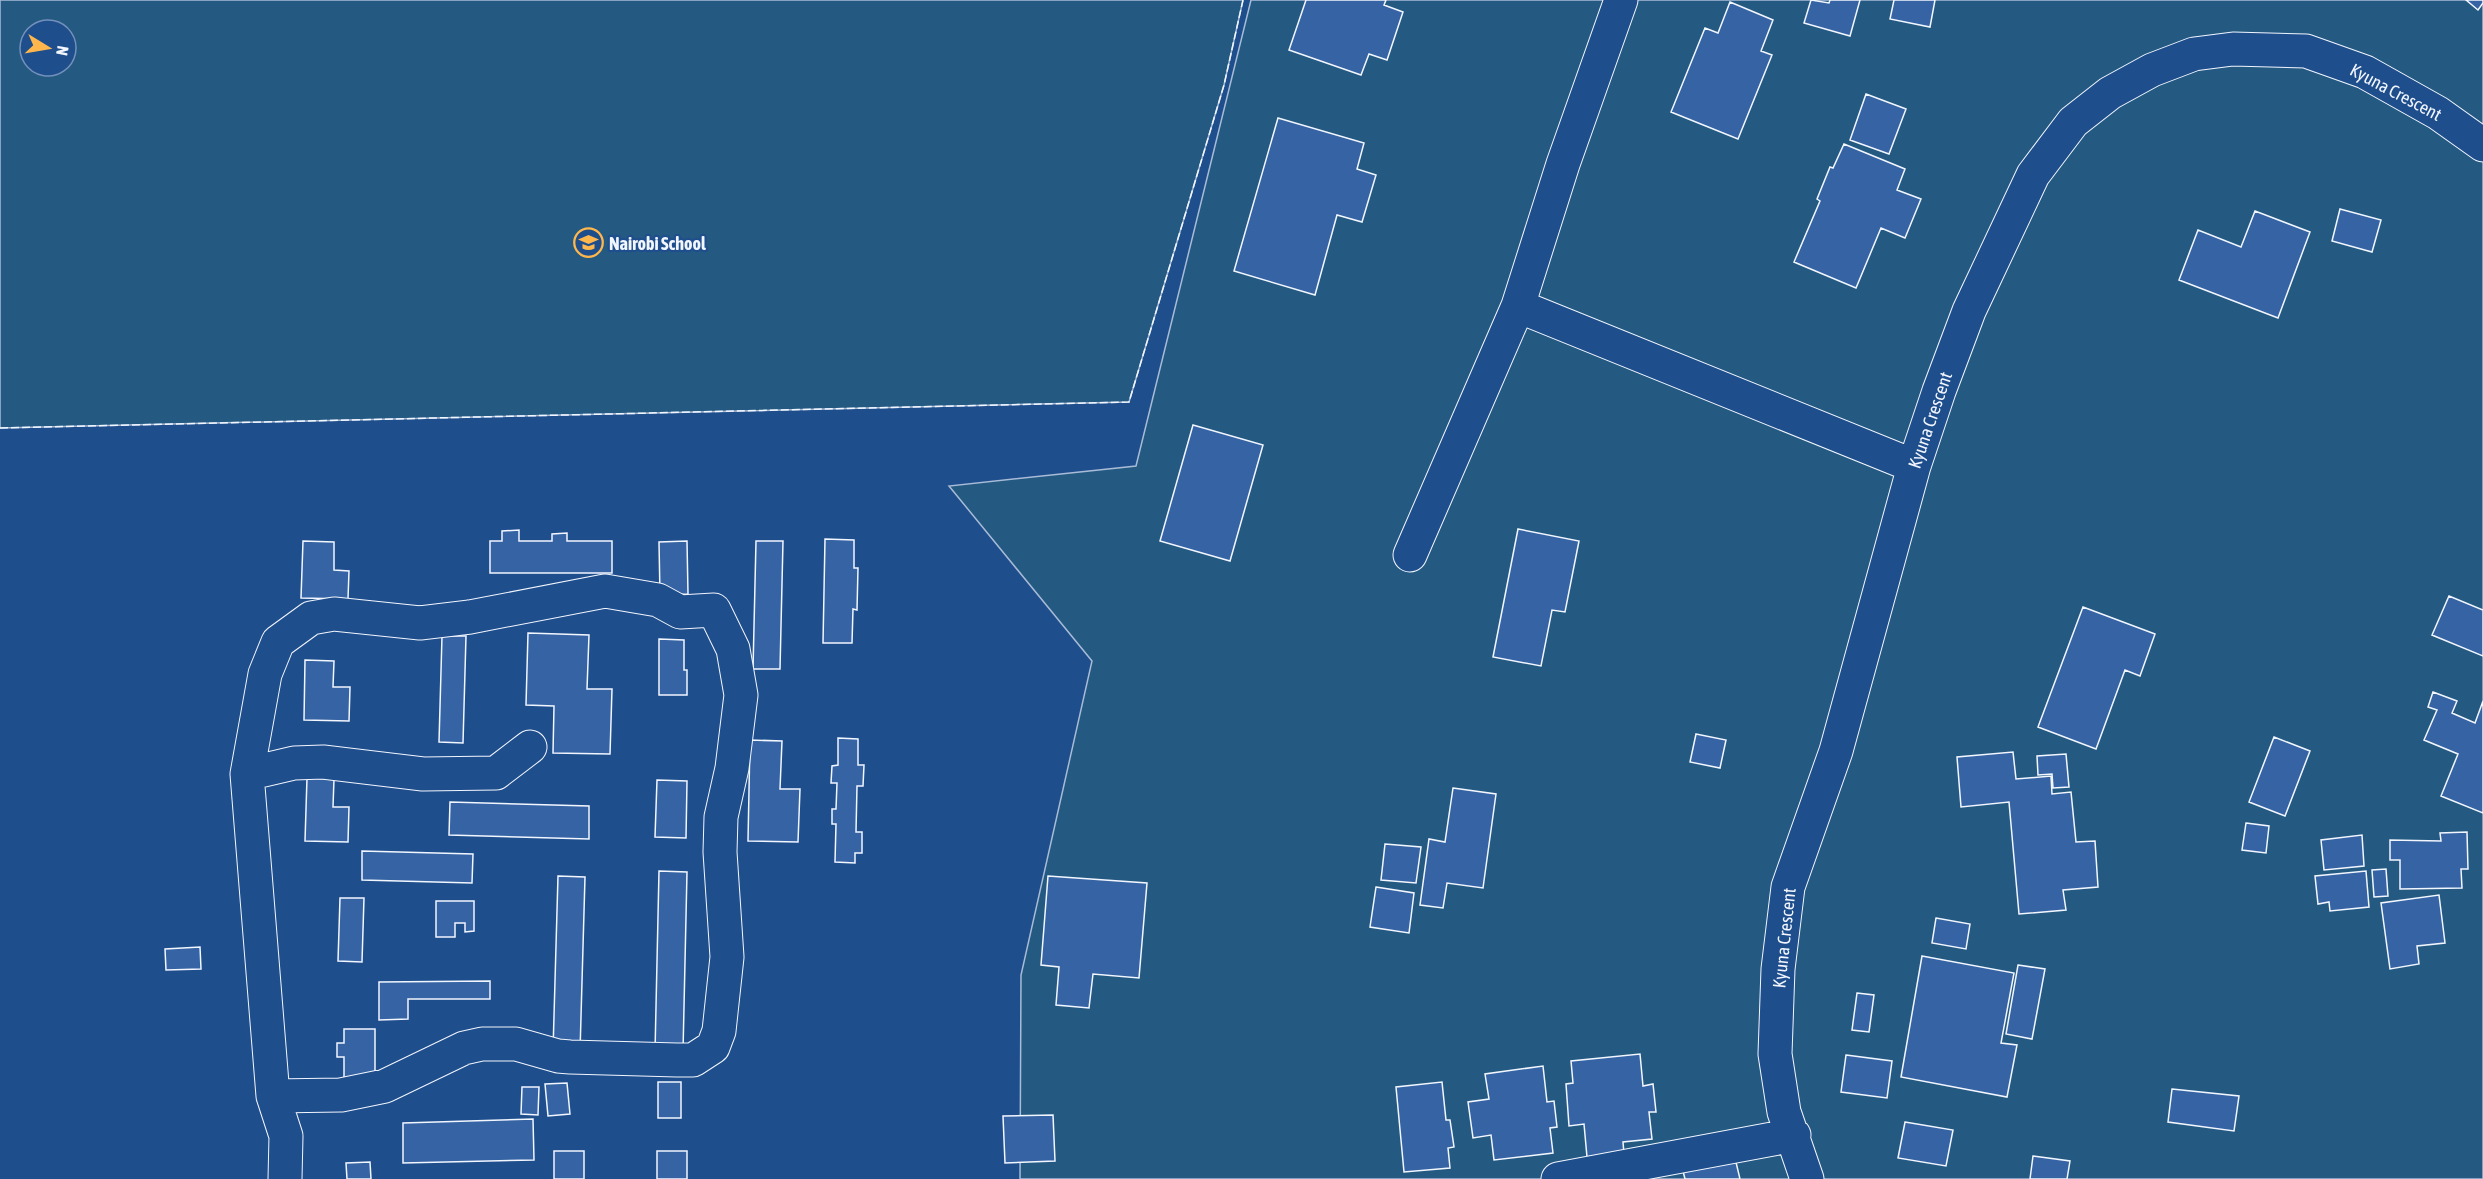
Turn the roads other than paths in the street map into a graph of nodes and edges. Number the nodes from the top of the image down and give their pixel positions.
1 (1621, 0) edge
2 (2483, 145) edge
3 (1518, 306) junction
4 (1914, 466) junction
5 (1410, 555) dead end
6 (530, 747) dead end
7 (247, 774) junction
8 (273, 1096) junction
9 (1794, 1136) junction
10 (285, 1179) edge
11 (1558, 1179) edge
12 (1807, 1179) edge

1 - 3 street
2 - 4 street, Kyuna Crescent
3 - 4 street
3 - 5 street
4 - 9 street, Kyuna Crescent
6 - 7 street
7 - 8 street
7 - 8 street
8 - 10 street
9 - 11 street
9 - 12 street, Kyuna Crescent

